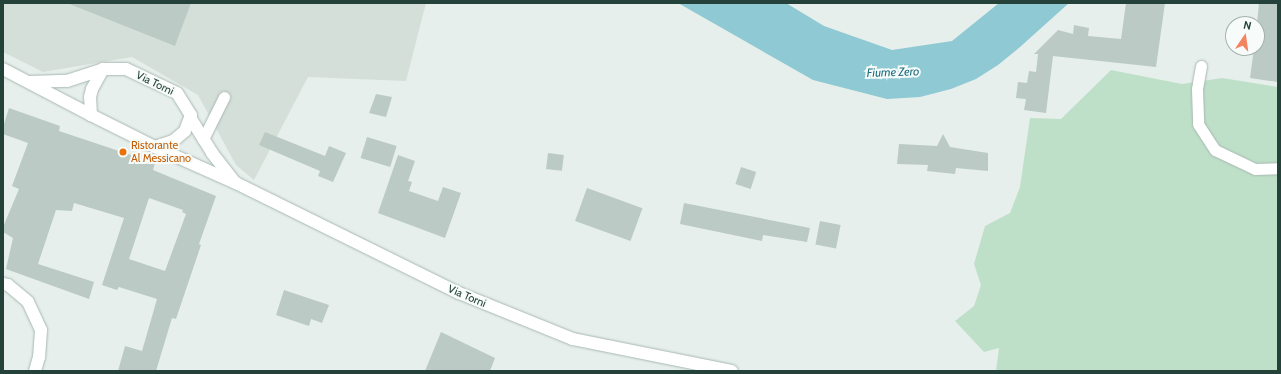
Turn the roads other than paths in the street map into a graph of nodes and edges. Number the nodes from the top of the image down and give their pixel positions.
1 (1201, 66) dead end
2 (3, 69) edge
3 (103, 69) junction
4 (28, 82) junction
5 (224, 97) dead end
6 (91, 115) junction
7 (191, 119) junction
8 (203, 139) junction
9 (155, 147) junction
10 (1278, 168) edge
11 (236, 183) junction
12 (3, 284) edge
13 (713, 369) edge
14 (35, 371) edge
15 (732, 371) edge

1 - 10 lane
2 - 4 main road, Via Torni
3 - 4 main road, Via Torni
3 - 6 main road
3 - 7 main road, Via Torni
4 - 6 main road, Via Torni
5 - 8 lane
6 - 9 main road, Via Torni
7 - 8 main road, Via Torni
7 - 9 main road
8 - 11 main road, Via Torni
9 - 11 main road, Via Torni
11 - 13 main road, Via Torni
12 - 14 main road
13 - 15 main road, Via Torni

